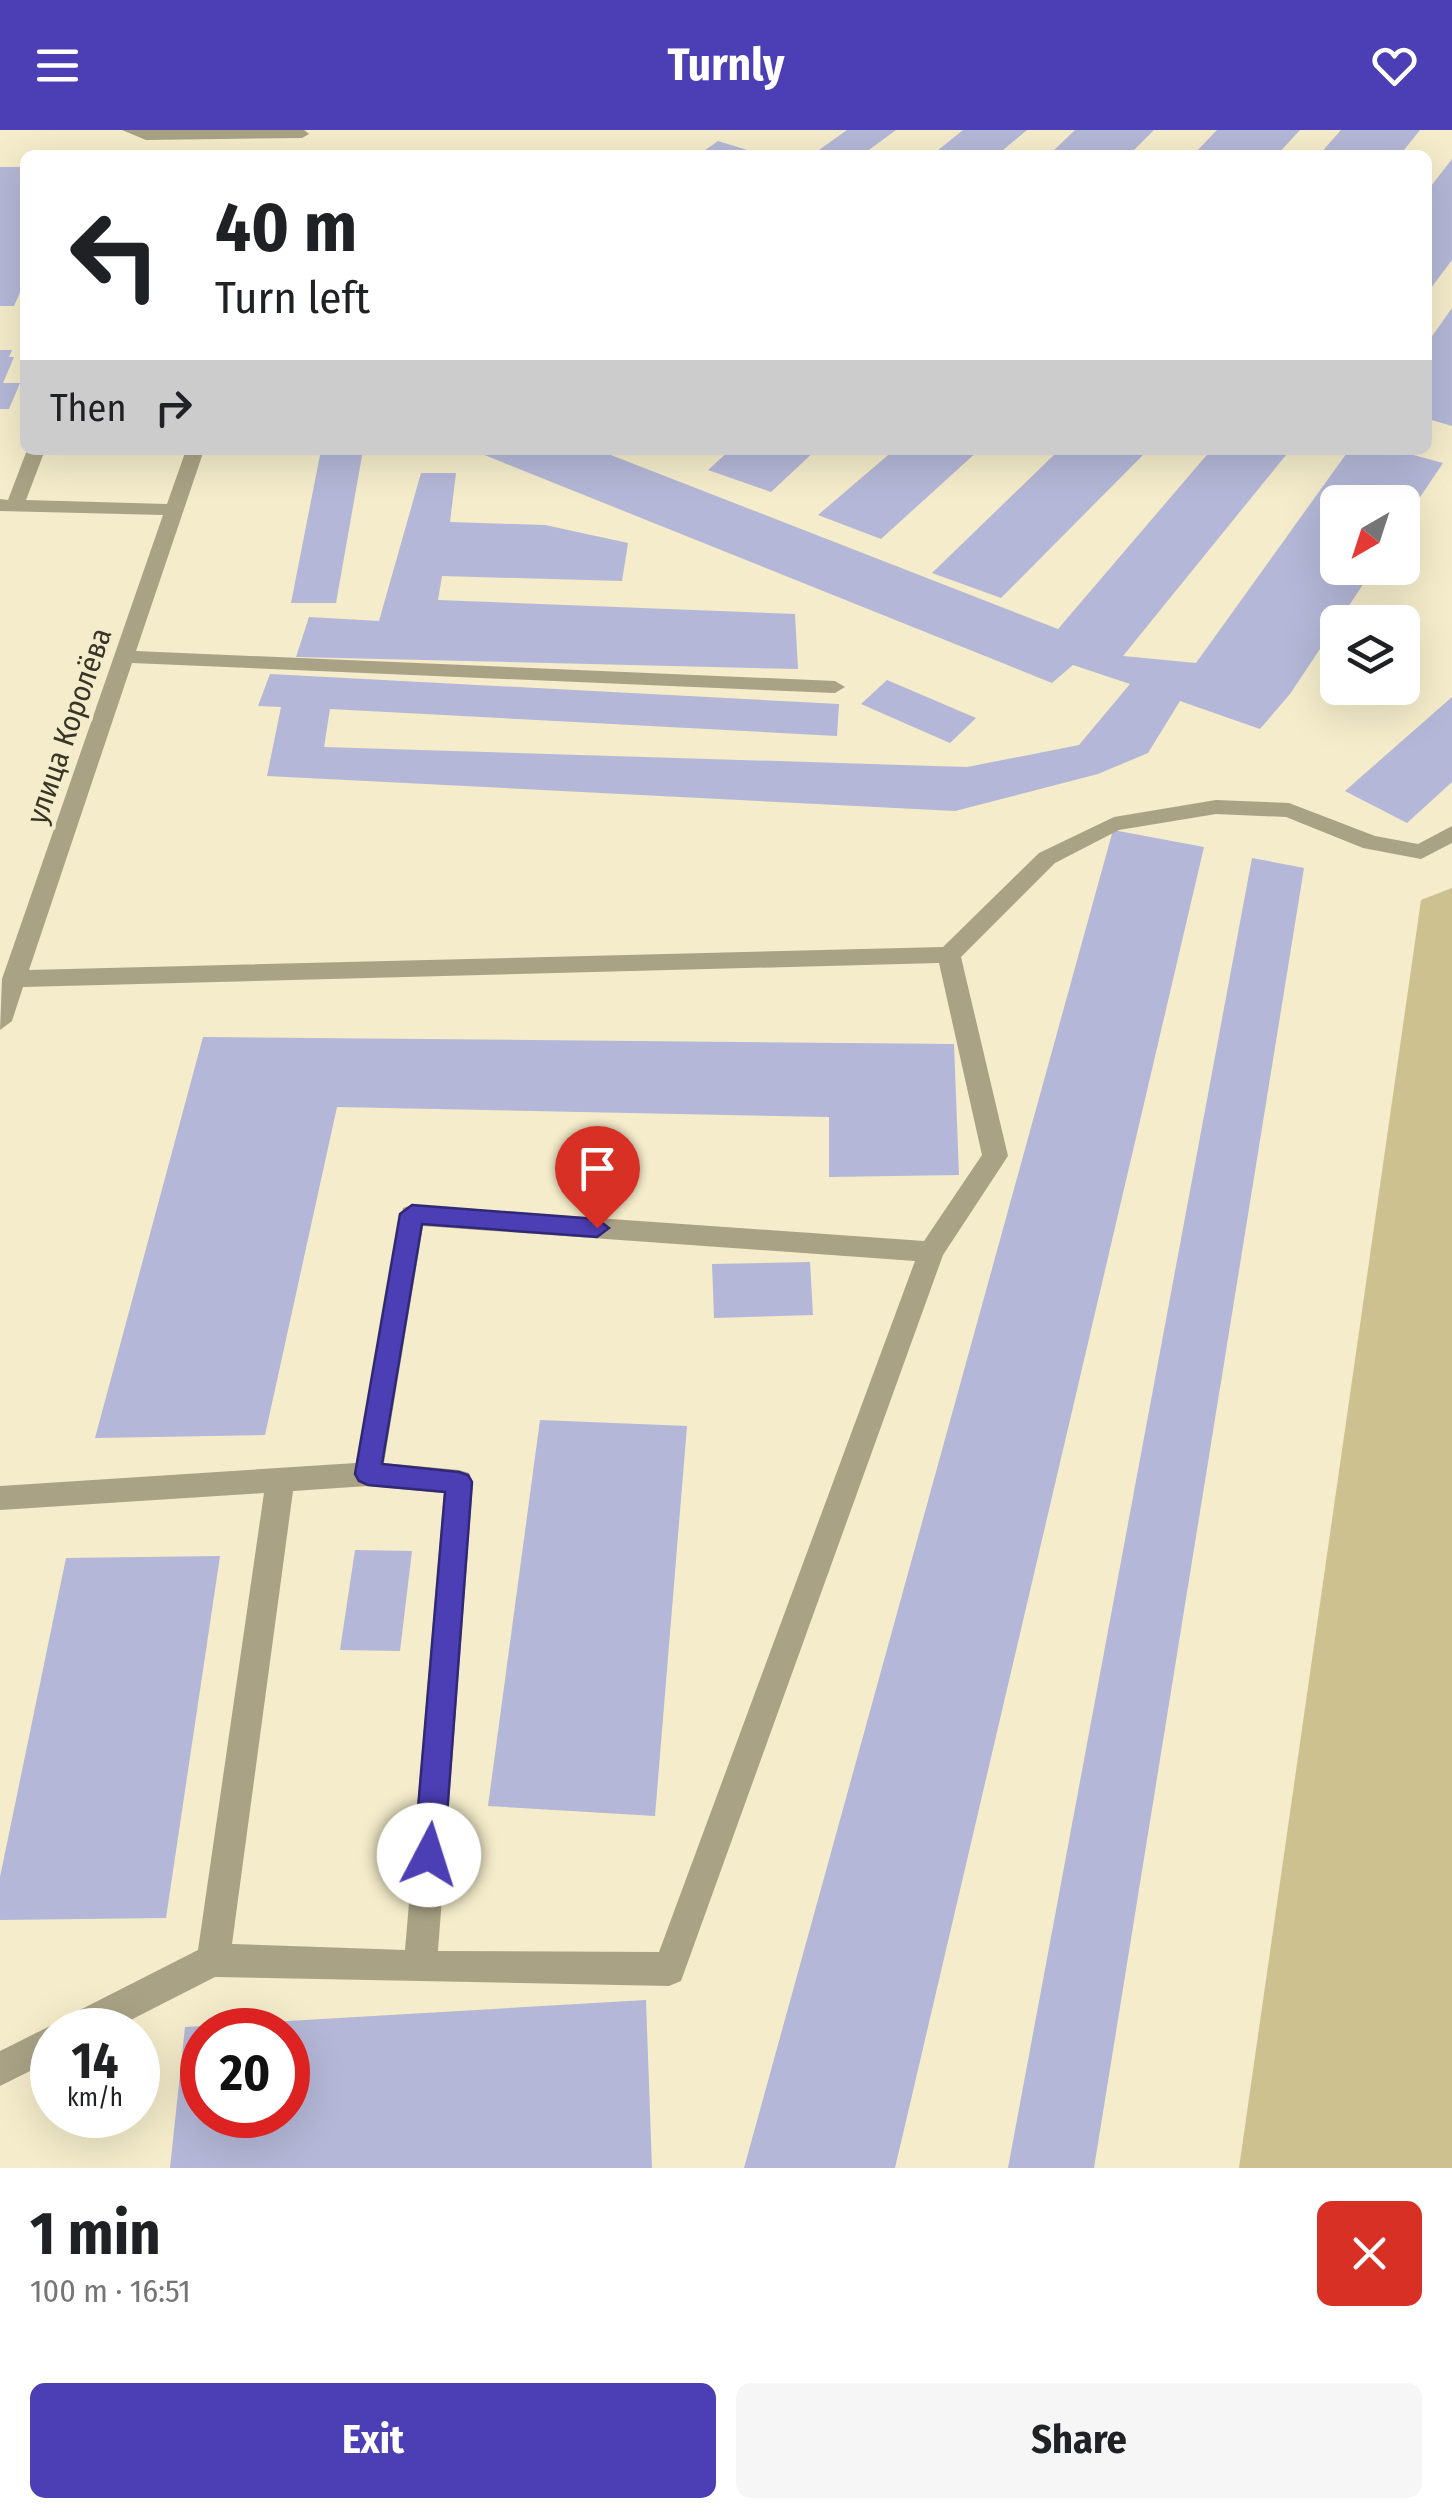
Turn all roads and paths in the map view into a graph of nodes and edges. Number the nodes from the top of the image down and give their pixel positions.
1 (130, 130) edge
2 (303, 132) edge
3 (146, 136) junction
4 (140, 150) edge
5 (33, 455) edge
6 (193, 455) edge
7 (8, 505) edge
8 (175, 510) junction
9 (124, 658) junction
10 (834, 687) dead end
11 (1452, 833) edge
12 (949, 955) junction
13 (14, 979) junction
14 (0, 1021) edge
15 (931, 1252) junction
16 (368, 1474) junction
17 (280, 1480) junction
18 (0, 1498) edge
19 (214, 1960) junction
20 (420, 1967) junction
21 (119, 2008) edge
22 (30, 2053) edge
23 (0, 2069) edge

1 - 3 street
2 - 3 street
3 - 4 street
5 - 7 street
6 - 8 street, улица Королёва
7 - 8 street
8 - 9 street, улица Королёва
9 - 10 street
9 - 13 street, улица Королёва
11 - 12 street
12 - 13 street
12 - 15 street
13 - 14 street, улица Королёва
15 - 16 street
15 - 20 street
16 - 17 street
16 - 20 street
17 - 18 street
17 - 19 street
19 - 20 street
19 - 21 street
22 - 23 street

